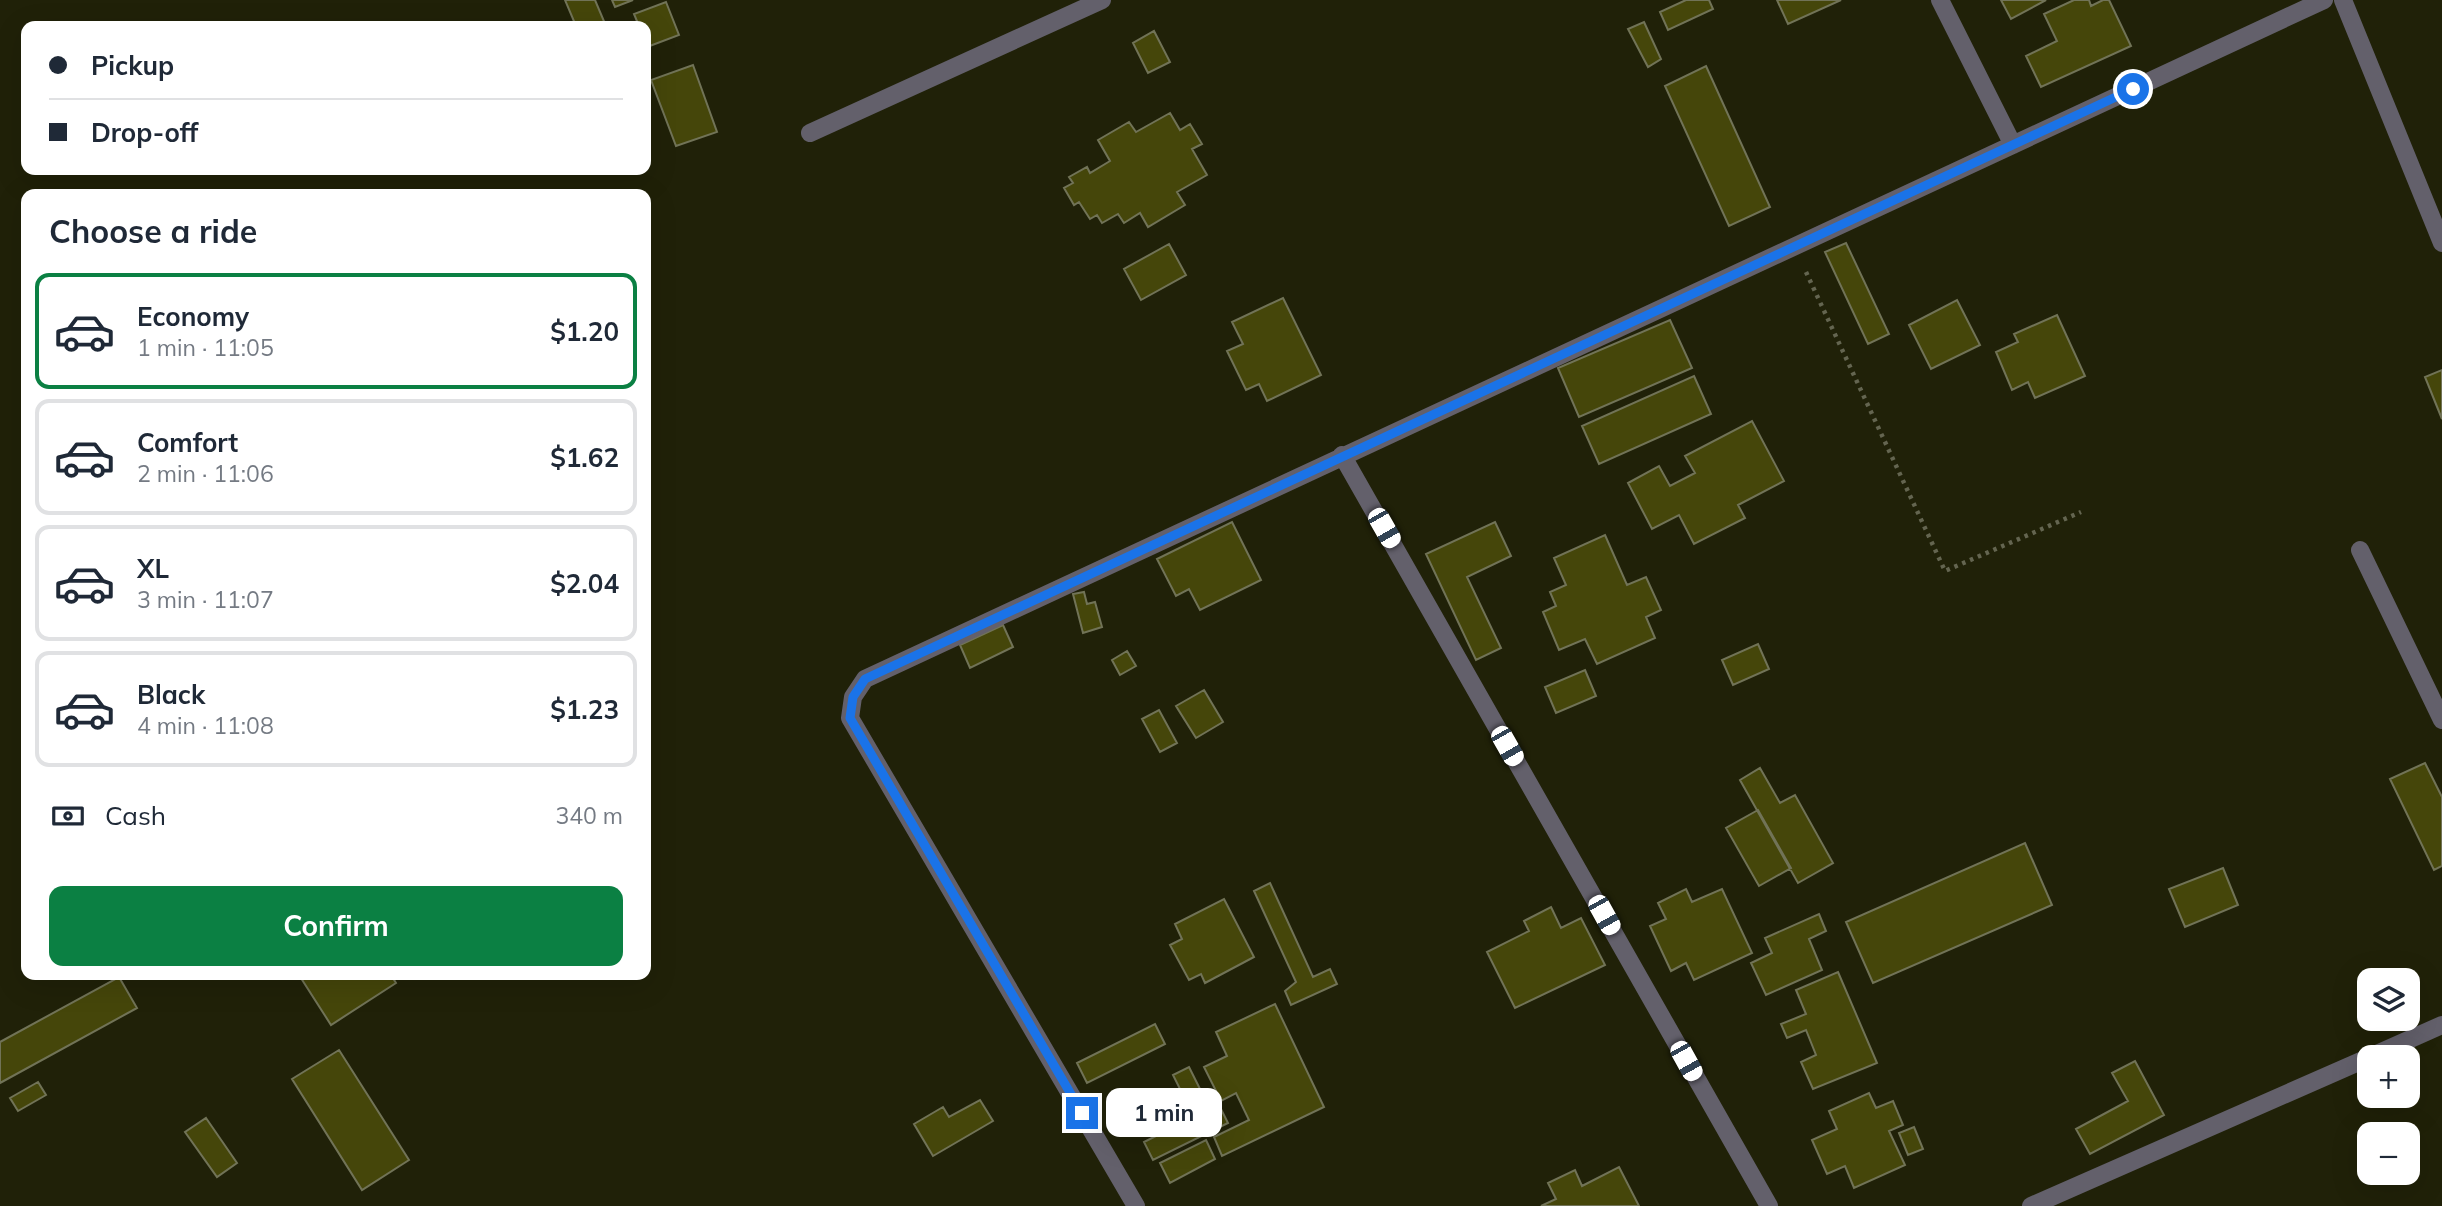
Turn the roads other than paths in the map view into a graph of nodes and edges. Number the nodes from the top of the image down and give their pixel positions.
1 (1102, 0) edge
2 (1940, 0) edge
3 (2324, 0) edge
4 (2343, 0) edge
5 (810, 133) dead end
6 (2013, 145) junction
7 (2442, 243) edge
8 (1342, 455) junction
9 (2360, 550) dead end
10 (2442, 720) edge
11 (2442, 1026) edge
12 (2398, 1045) edge
13 (2357, 1063) edge
14 (1136, 1206) edge
15 (1769, 1206) edge
16 (2031, 1206) edge

1 - 5 street
2 - 6 street
3 - 6 street
4 - 7 street
6 - 8 street
8 - 14 street
8 - 15 street
9 - 10 street
11 - 12 street
13 - 16 street

